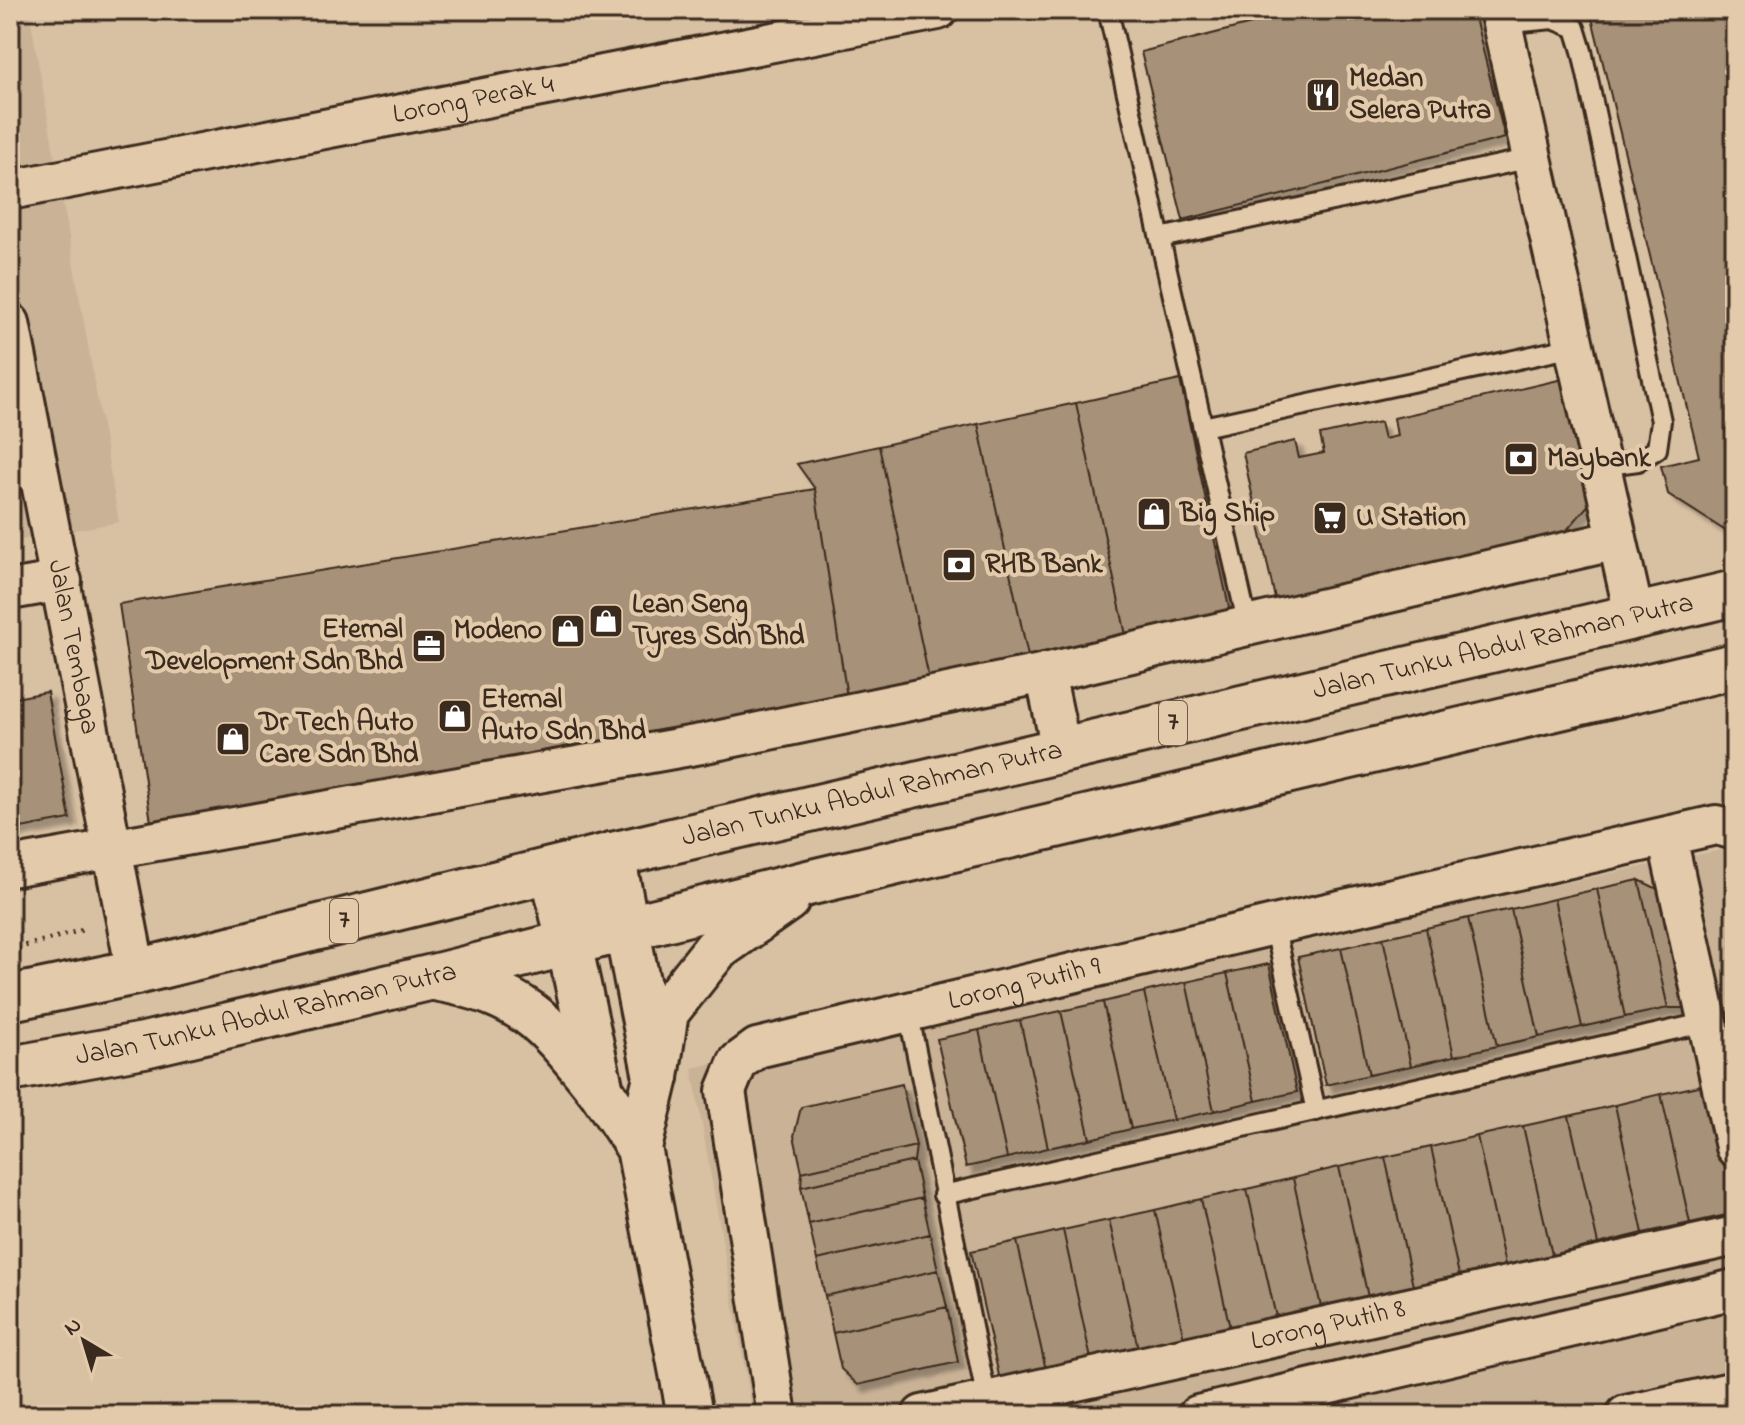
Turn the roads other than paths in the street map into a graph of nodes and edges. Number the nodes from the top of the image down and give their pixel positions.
1 (938, 10) edge
2 (1108, 10) edge
3 (1501, 17) edge
4 (1532, 158) junction
5 (10, 190) edge
6 (1160, 238) junction
7 (10, 323) edge
8 (1574, 347) junction
9 (1203, 427) junction
10 (1601, 466) junction
11 (26, 477) edge
12 (1617, 540) junction
13 (62, 581) junction
14 (10, 590) edge
15 (1735, 593) edge
16 (1634, 614) junction
17 (1248, 626) junction
18 (1735, 666) edge
19 (1045, 673) junction
20 (1061, 749) junction
21 (1735, 830) edge
22 (1667, 837) junction
23 (112, 848) junction
24 (612, 855) junction
25 (10, 867) edge
26 (553, 870) junction
27 (812, 882) junction
28 (1274, 925) junction
29 (629, 926) junction
30 (570, 940) junction
31 (136, 972) junction
32 (433, 977) junction
33 (10, 998) edge
34 (908, 1011) junction
35 (1708, 1022) junction
36 (10, 1069) edge
37 (656, 1077) junction
38 (601, 1091) junction
39 (1316, 1111) junction
40 (1735, 1147) edge
41 (639, 1148) junction
42 (943, 1195) junction
43 (1735, 1236) edge
44 (1735, 1289) edge
45 (1735, 1391) edge
46 (987, 1401) junction
47 (690, 1415) edge
48 (777, 1415) edge
49 (922, 1415) edge
50 (1198, 1415) edge
51 (1626, 1415) edge

1 - 5 street, Lorong Perak 4
2 - 6 lane
3 - 4 street
3 - 10 lane
4 - 6 lane
4 - 8 street
6 - 9 lane
7 - 11 street, Jalan Tembaga
8 - 9 lane
8 - 10 street
9 - 17 lane
10 - 12 street
11 - 13 street, Jalan Tembaga
12 - 16 street
12 - 17 street
13 - 14 street
13 - 23 street, Jalan Tembaga
15 - 16 main road, Jalan Tunku Abdul Rahman Putra / 7
16 - 20 main road, Jalan Tunku Abdul Rahman Putra / 7
17 - 19 street
18 - 27 main road, Jalan Tunku Abdul Rahman Putra
19 - 20 street
19 - 23 street
20 - 24 main road, Jalan Tunku Abdul Rahman Putra / 7
21 - 22 street, Lorong Putih 9
22 - 28 street, Lorong Putih 9
22 - 35 street
23 - 25 street
23 - 31 street, Jalan Tembaga
24 - 26 main road, Jalan Tunku Abdul Rahman Putra / 7
24 - 29 main road
24 - 30 main road
26 - 30 main road
26 - 31 main road, Jalan Tunku Abdul Rahman Putra / 7
27 - 29 main road, Jalan Tunku Abdul Rahman Putra
27 - 37 main road
28 - 34 street, Lorong Putih 9
28 - 39 lane
29 - 30 main road, Jalan Tunku Abdul Rahman Putra
29 - 37 main road
30 - 32 main road, Jalan Tunku Abdul Rahman Putra
30 - 38 main road
31 - 33 main road, Jalan Tunku Abdul Rahman Putra / 7
32 - 36 main road, Jalan Tunku Abdul Rahman Putra
32 - 38 main road
34 - 42 lane
34 - 48 street, Lorong Putih 9
35 - 39 lane
35 - 40 street
37 - 41 main road
38 - 41 main road
39 - 42 lane
41 - 47 main road
42 - 46 lane
43 - 46 street, Lorong Putih 8
44 - 50 street
45 - 51 street
46 - 49 street, Lorong Putih 8

